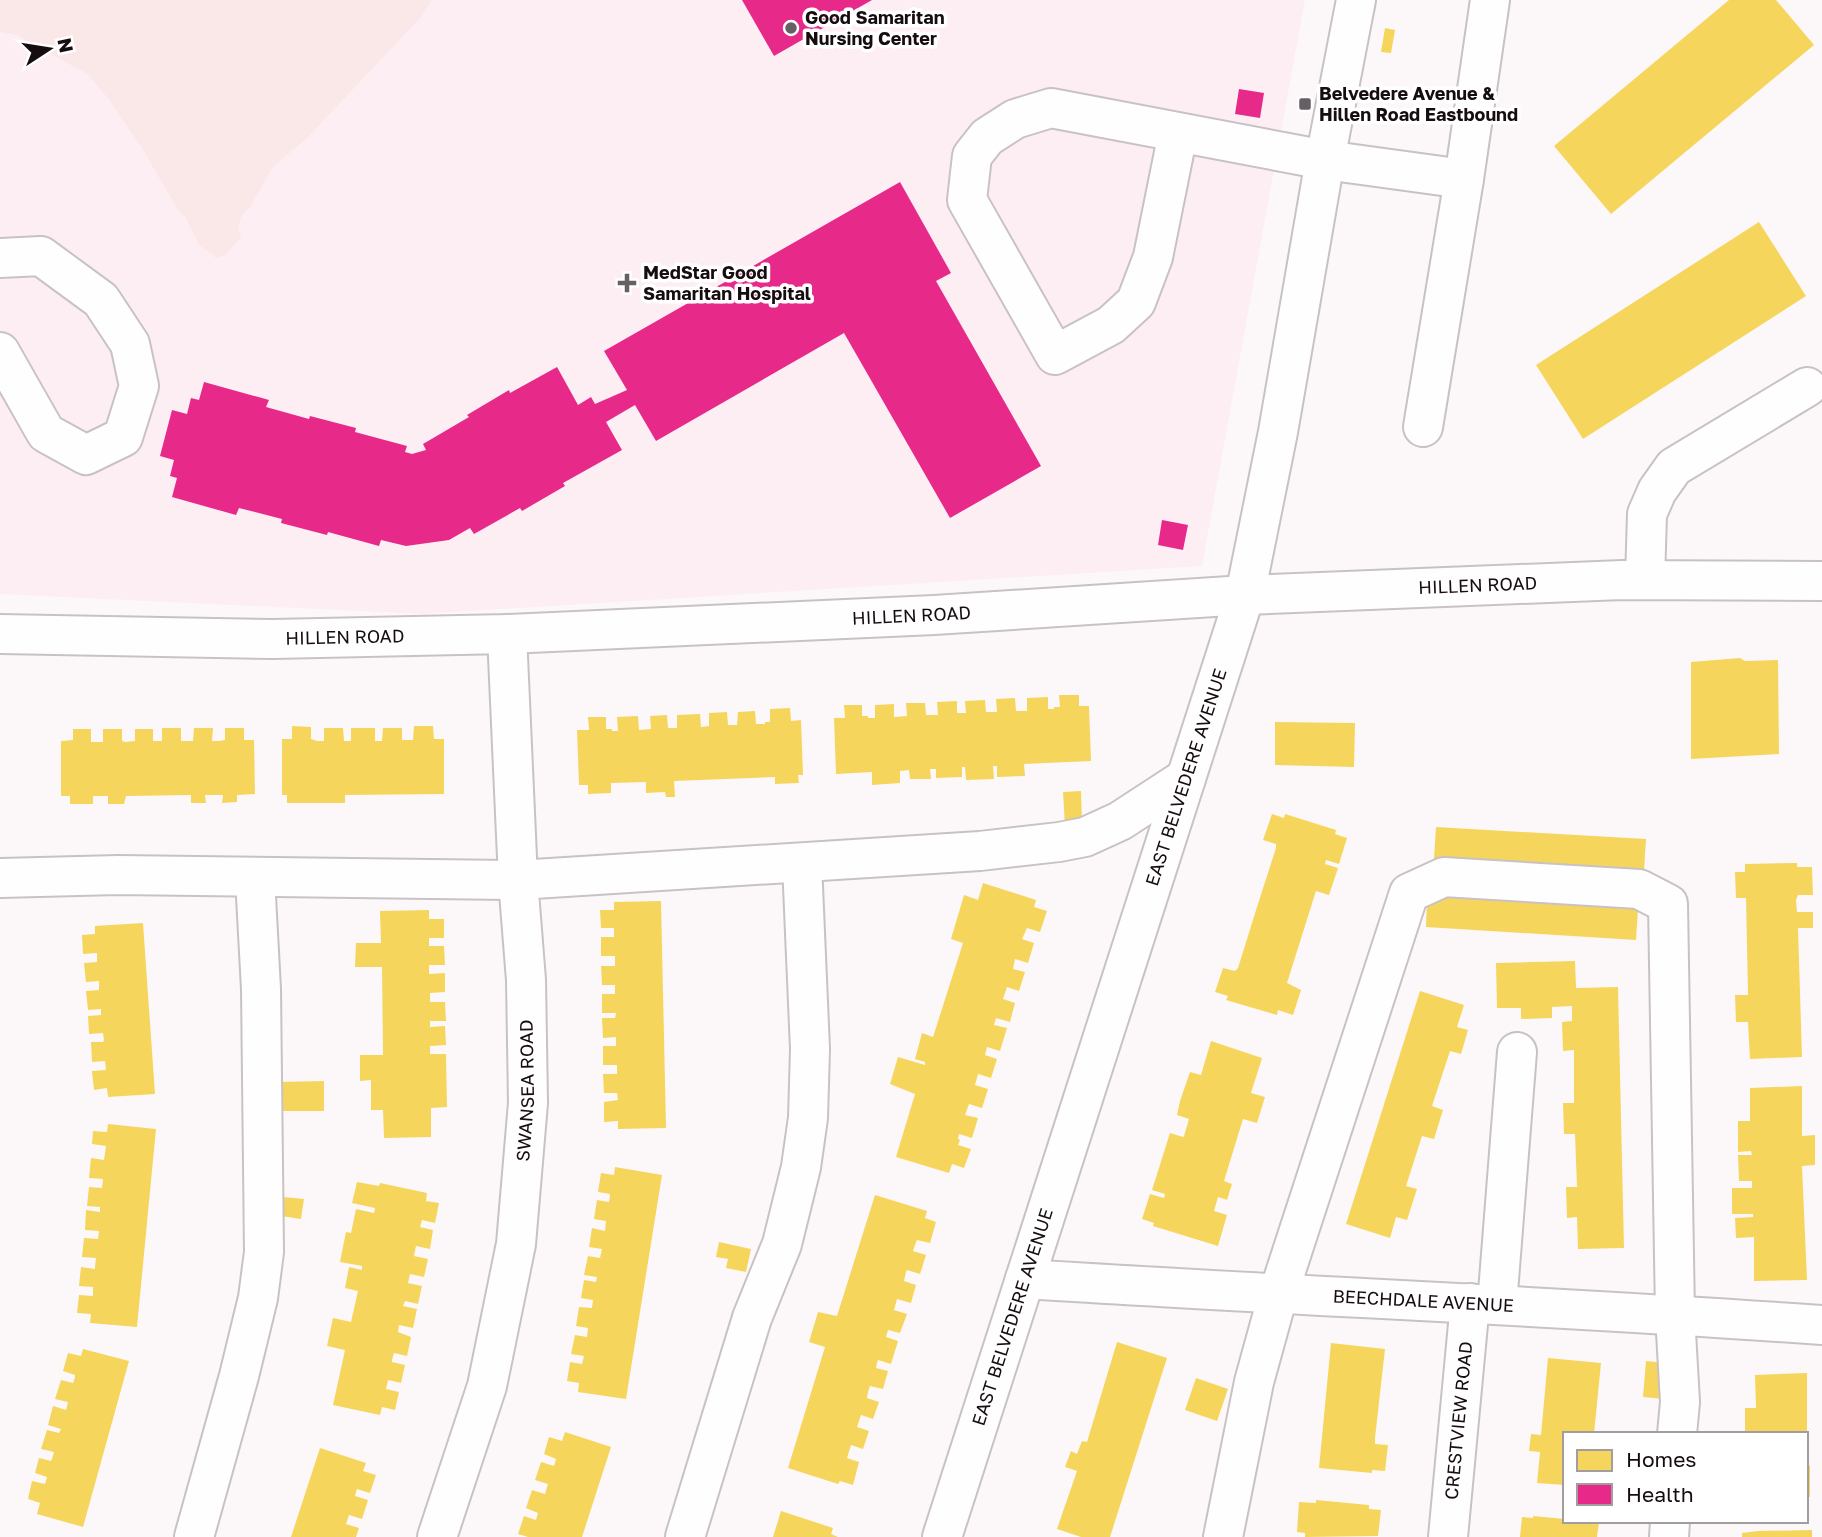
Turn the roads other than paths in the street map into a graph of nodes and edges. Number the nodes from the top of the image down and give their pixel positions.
1 (1356, 0) edge
2 (1490, 0) edge
3 (1178, 132) junction
4 (1325, 160) junction
5 (1464, 179) junction
6 (0, 258) edge
7 (0, 352) edge
8 (1807, 387) dead end
9 (1423, 428) dead end
10 (1645, 580) junction
11 (1822, 581) edge
12 (1245, 596) junction
13 (0, 634) edge
14 (507, 634) junction
15 (1186, 778) junction
16 (802, 863) junction
17 (0, 878) edge
18 (255, 878) junction
19 (518, 880) junction
20 (1517, 1052) dead end
21 (1025, 1279) junction
22 (1278, 1295) junction
23 (1483, 1304) junction
24 (1675, 1315) junction
25 (1822, 1325) edge
26 (1677, 1432) edge
27 (194, 1537) edge
28 (438, 1537) edge
29 (685, 1537) edge
30 (942, 1537) edge
31 (1223, 1537) edge
32 (1448, 1537) edge

1 - 4 street, EAST BELVEDERE AVENUE
2 - 5 street
3 - 3 street
3 - 4 street
4 - 5 street
4 - 12 street, EAST BELVEDERE AVENUE
5 - 9 street
6 - 7 street
8 - 10 street
10 - 11 street, HILLEN ROAD
10 - 12 street, HILLEN ROAD
12 - 14 street, HILLEN ROAD
12 - 15 street, EAST BELVEDERE AVENUE
13 - 14 street, HILLEN ROAD
14 - 19 street, SWANSEA ROAD
15 - 16 street
15 - 21 street, EAST BELVEDERE AVENUE
16 - 19 street
16 - 29 street
17 - 18 street
18 - 19 street
18 - 27 street
19 - 28 street, SWANSEA ROAD
20 - 23 street, CRESTVIEW ROAD
21 - 22 street, BEECHDALE AVENUE
21 - 30 street, EAST BELVEDERE AVENUE
22 - 23 street, BEECHDALE AVENUE
22 - 24 street
22 - 31 street
23 - 24 street, BEECHDALE AVENUE
23 - 32 street, CRESTVIEW ROAD
24 - 25 street, BEECHDALE AVENUE
24 - 26 street

